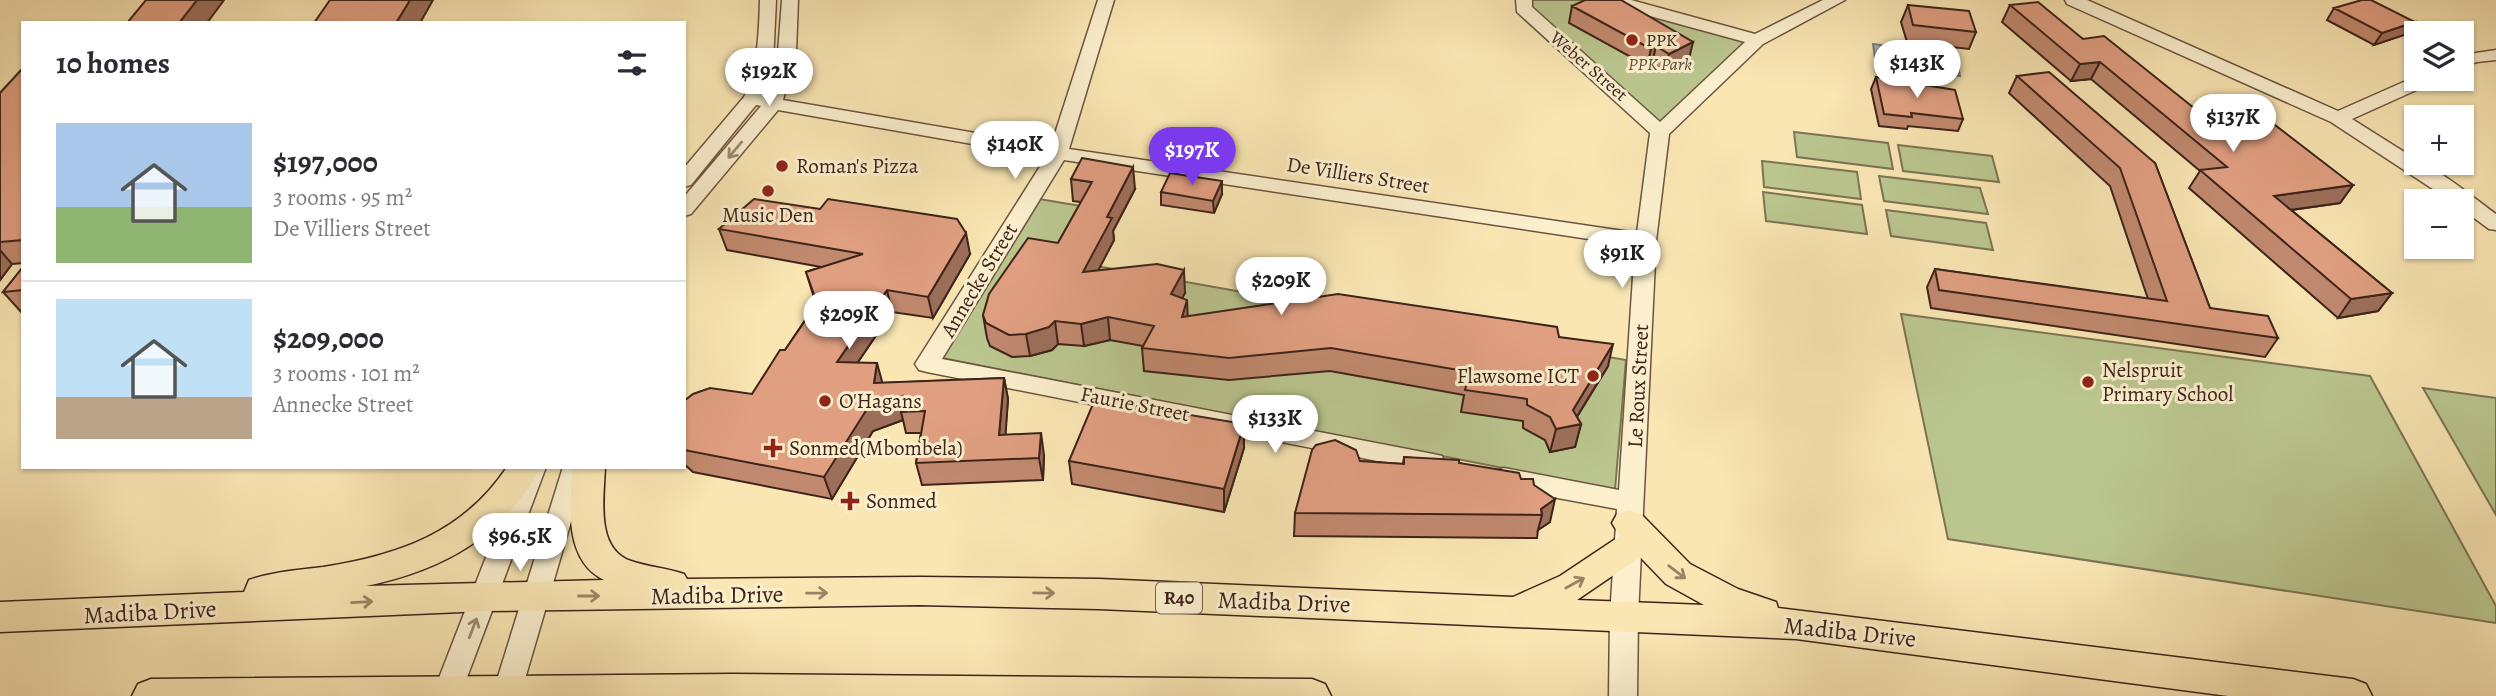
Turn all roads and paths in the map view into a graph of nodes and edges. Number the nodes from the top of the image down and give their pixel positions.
1 (768, 0) edge
2 (790, 0) edge
3 (1106, 0) edge
4 (1524, 0) edge
5 (1612, 0) edge
6 (1837, 0) edge
7 (2073, 0) edge
8 (1757, 40) junction
9 (2496, 55) edge
10 (2474, 57) edge
11 (2404, 89) edge
12 (752, 99) junction
13 (773, 104) junction
14 (2338, 118) junction
15 (1660, 132) junction
16 (1058, 153) junction
17 (686, 179) edge
18 (686, 208) edge
19 (2496, 224) edge
20 (1646, 241) junction
21 (927, 364) joint
22 (1452, 467) edge
23 (524, 469) edge
24 (533, 469) edge
25 (574, 469) edge
26 (589, 469) edge
27 (1479, 473) edge
28 (1629, 524) junction
29 (485, 596) junction
30 (538, 596) junction
31 (727, 596) junction
32 (1517, 611) junction
33 (67, 616) junction
34 (1624, 616) junction
35 (0, 617) edge
36 (1796, 624) junction
37 (287, 694) edge
38 (447, 694) edge
39 (506, 694) edge
40 (874, 694) edge
41 (152, 696) edge
42 (1312, 696) edge
43 (1623, 696) edge
44 (2353, 696) edge

1 - 12 street
2 - 13 street
3 - 16 street, Annecke Street
4 - 15 street, Weber Street
5 - 8 street
6 - 8 street
7 - 14 street
8 - 15 street
9 - 10 street
11 - 14 street
12 - 13 street, De Villiers Street
12 - 17 street
13 - 16 street, De Villiers Street
13 -> 18 street
14 - 19 street
15 - 20 street, Le Roux Street
16 - 20 street, De Villiers Street
16 - 21 street, Annecke Street
20 - 28 street, Le Roux Street
21 - 22 street, Faurie Street
23 - 33 main road
24 - 29 street
25 - 30 street
26 - 31 main road
27 - 28 street
32 -> 28 main road
28 - 34 street, Le Roux Street
28 -> 36 main road
29 - 30 main road, Madiba Drive / R40
33 -> 29 main road, Madiba Drive / R40
38 -> 29 street
30 -> 31 main road, Madiba Drive / R40
30 - 39 street
31 -> 32 main road, Madiba Drive / R40
32 - 34 main road, Madiba Drive / R40
33 - 35 main road, Madiba Drive / R40
34 - 36 main road, Madiba Drive / R40
34 - 43 street, Le Roux Street
36 - 44 main road, Madiba Drive / R40
37 - 38 main road
37 - 41 main road
38 - 39 main road
39 - 40 main road
40 - 42 main road

